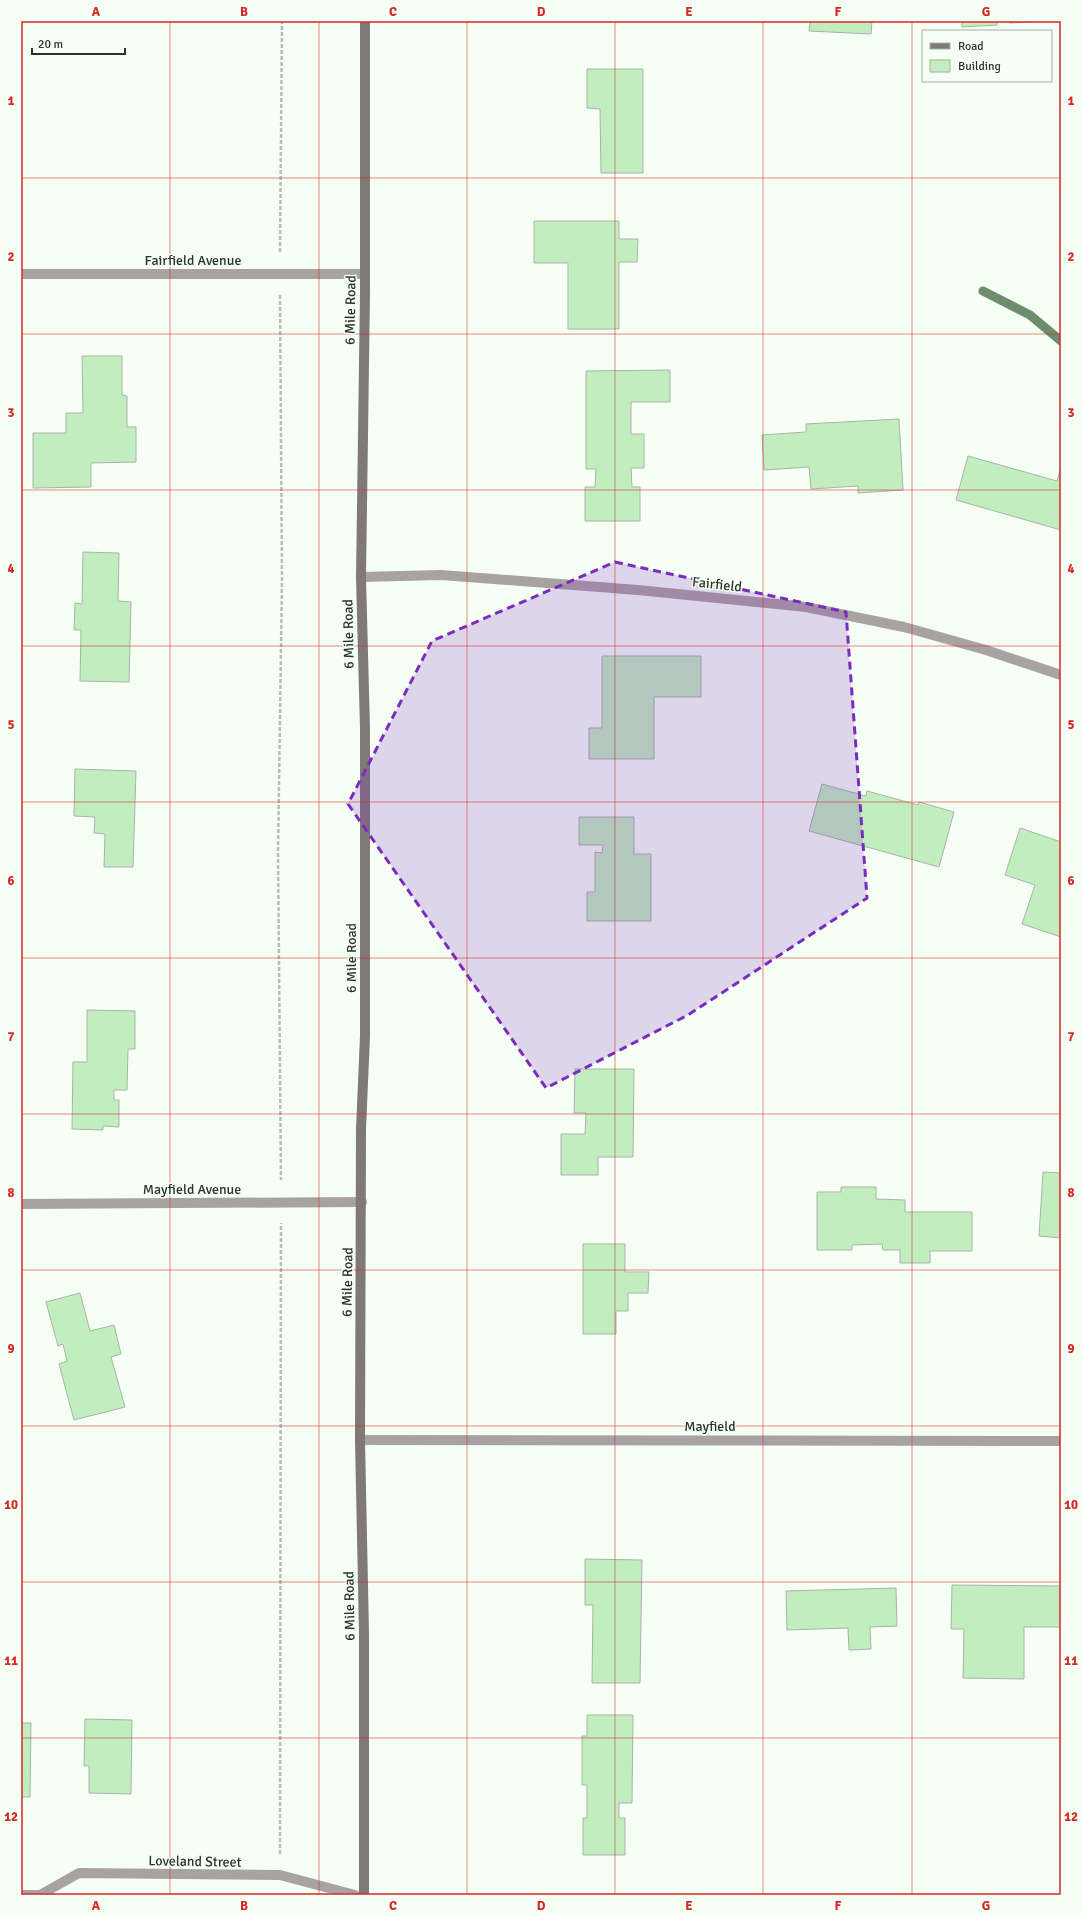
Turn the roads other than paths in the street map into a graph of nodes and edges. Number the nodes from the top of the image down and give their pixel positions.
1 (365, 21) edge
2 (21, 274) edge
3 (365, 274) junction
4 (361, 577) junction
5 (1061, 675) edge
6 (362, 1202) junction
7 (21, 1204) edge
8 (360, 1440) junction
9 (1061, 1441) edge
10 (21, 1895) edge
11 (39, 1895) edge
12 (355, 1895) edge
13 (364, 1895) edge

1 - 3 main road, 6 Mile Road
2 - 3 street, Fairfield Avenue
3 - 4 main road, 6 Mile Road
4 - 5 street, Fairfield
4 - 6 main road, 6 Mile Road
6 - 7 street, Mayfield Avenue
6 - 8 main road, 6 Mile Road
8 - 9 street, Mayfield
8 - 13 main road, 6 Mile Road
10 - 11 street, Loveland Street
11 - 12 street, Loveland Street

